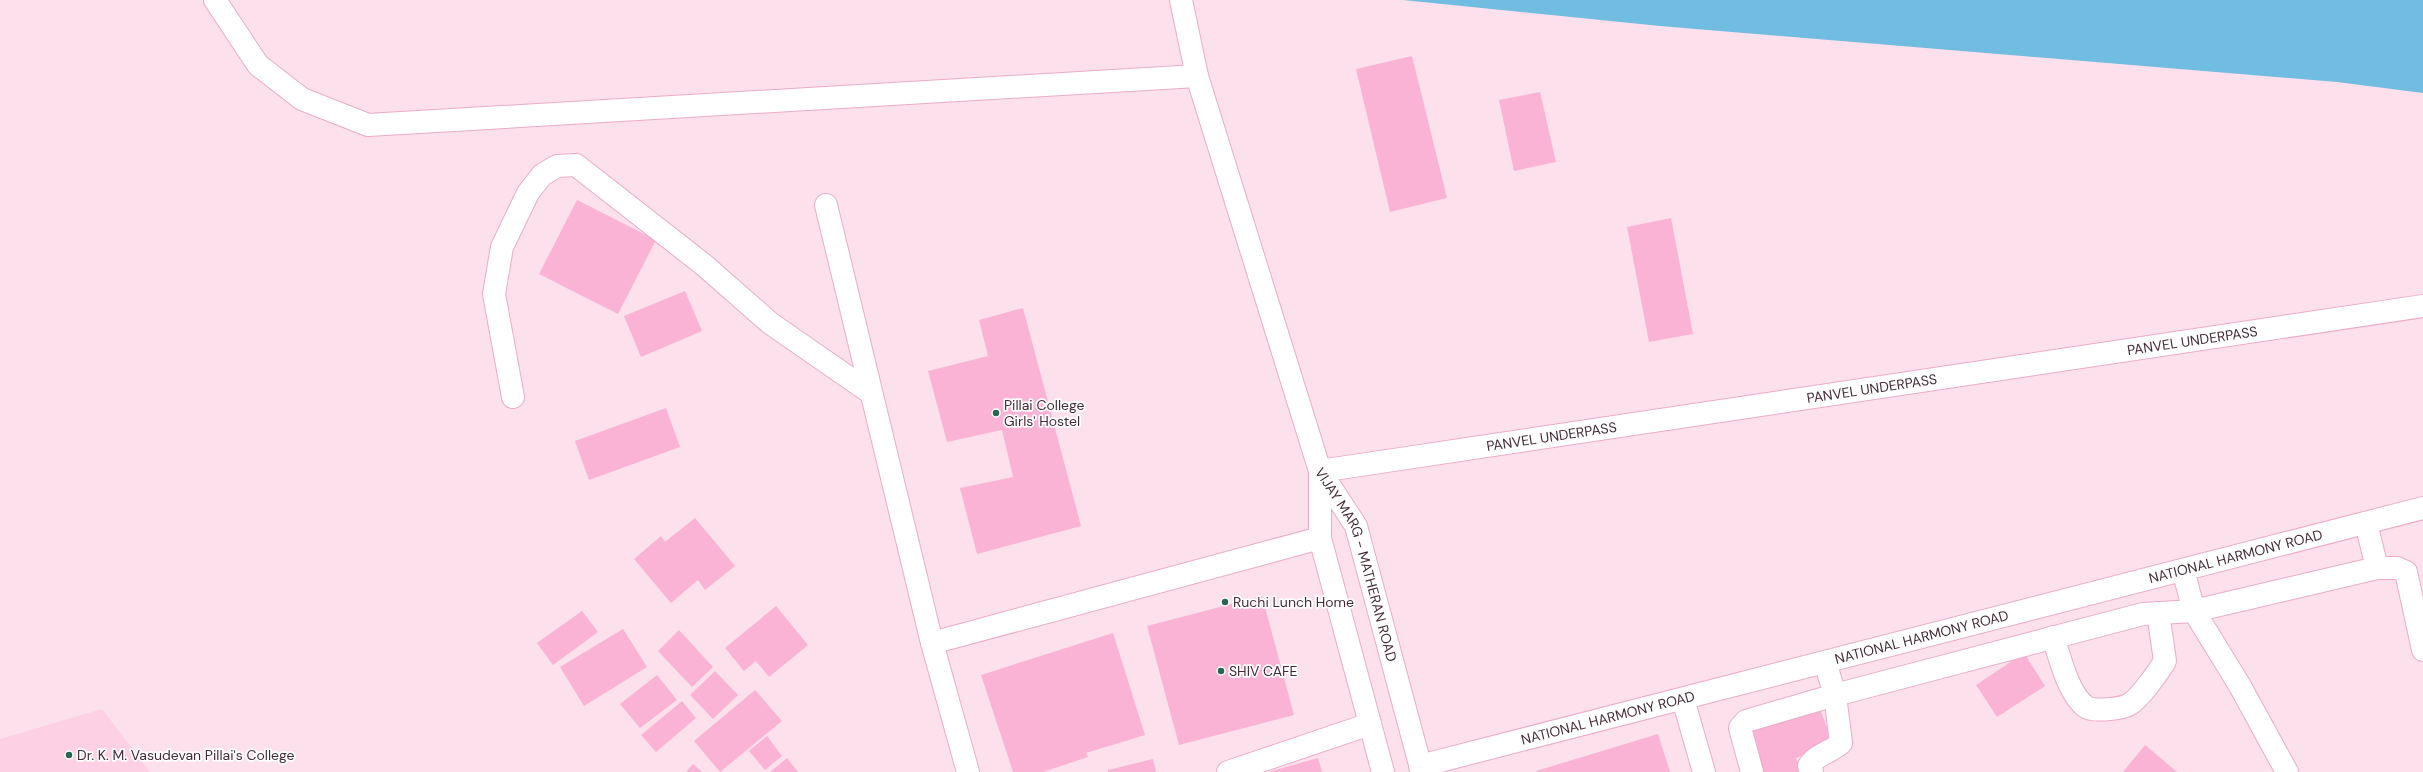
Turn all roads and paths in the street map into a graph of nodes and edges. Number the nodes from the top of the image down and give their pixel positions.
1 (215, 0) edge
2 (1182, 10) edge
3 (1197, 76) junction
4 (826, 205) dead end
5 (2423, 306) edge
6 (872, 393) junction
7 (513, 397) dead end
8 (1320, 471) junction
9 (2423, 508) edge
10 (2366, 523) junction
11 (1320, 538) junction
12 (2377, 568) junction
13 (2183, 570) junction
14 (2194, 611) junction
15 (2158, 613) junction
16 (2053, 637) junction
17 (932, 643) junction
18 (2423, 650) edge
19 (1825, 662) junction
20 (1835, 695) junction
21 (1683, 699) junction
22 (1370, 724) junction
23 (1421, 769) edge
24 (968, 772) edge
25 (1228, 772) edge
26 (1383, 772) edge
27 (1704, 772) edge
28 (1752, 772) edge
29 (1812, 772) edge
30 (2287, 772) edge

1 - 3 street
2 - 3 street
3 - 8 street
4 - 6 street
5 - 8 street, PANVEL UNDERPASS
6 - 7 street
6 - 17 street
8 - 11 street, VIJAY MARG - MATHERAN ROAD
8 - 23 street, VIJAY MARG - MATHERAN ROAD
9 - 10 street, NATIONAL HARMONY ROAD
10 - 12 street
10 - 13 street, NATIONAL HARMONY ROAD
11 - 17 street
11 - 22 street, VIJAY MARG - MATHERAN ROAD
12 - 14 street
12 - 18 street
13 - 14 street
13 - 19 street, NATIONAL HARMONY ROAD
14 - 15 street
14 - 30 street
15 - 16 street
15 - 16 street
16 - 20 street
17 - 24 street
19 - 20 street
19 - 21 street, NATIONAL HARMONY ROAD
20 - 28 street
20 - 29 street
21 - 23 street, NATIONAL HARMONY ROAD
21 - 27 street
22 - 25 street
22 - 26 street, VIJAY MARG - MATHERAN ROAD

